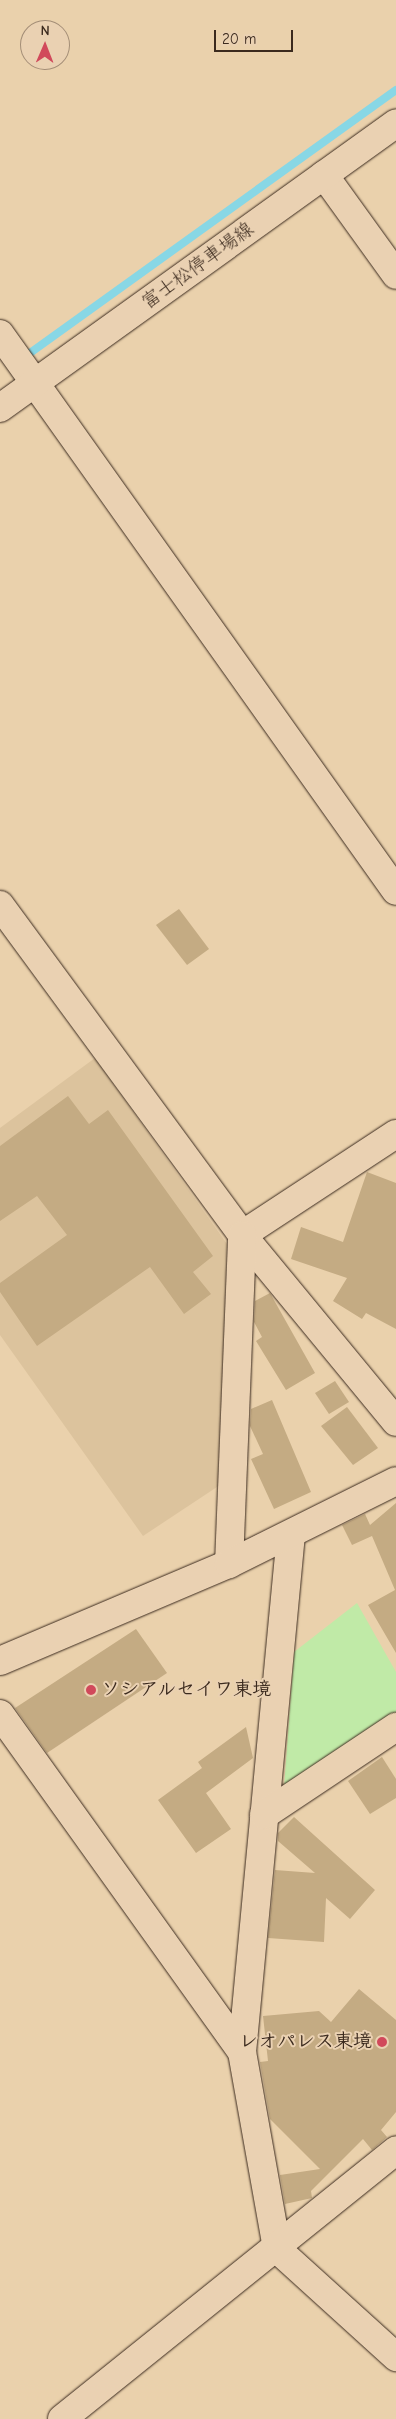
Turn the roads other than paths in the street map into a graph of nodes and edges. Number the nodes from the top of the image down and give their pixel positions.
1 (396, 123) edge
2 (324, 175) junction
3 (396, 275) edge
4 (0, 334) edge
5 (35, 383) junction
6 (0, 408) edge
7 (396, 891) edge
8 (0, 905) edge
9 (396, 1134) edge
10 (242, 1235) junction
11 (396, 1422) edge
12 (396, 1481) edge
13 (291, 1534) junction
14 (229, 1564) junction
15 (0, 1661) edge
16 (0, 1714) edge
17 (396, 1728) edge
18 (264, 1816) junction
19 (242, 2052) junction
20 (396, 2150) edge
21 (277, 2249) junction
22 (396, 2357) edge
23 (62, 2419) edge

1 - 2 street, 富士松停車場線
2 - 3 street
2 - 5 street, 富士松停車場線
4 - 5 street
5 - 6 street, 富士松停車場線
5 - 7 street
8 - 10 street
9 - 10 street
10 - 11 street
10 - 14 street
12 - 13 street
13 - 14 street
13 - 18 street
14 - 15 street
16 - 19 street
17 - 18 street
18 - 19 street
19 - 21 street
20 - 21 street
21 - 22 street
21 - 23 street

